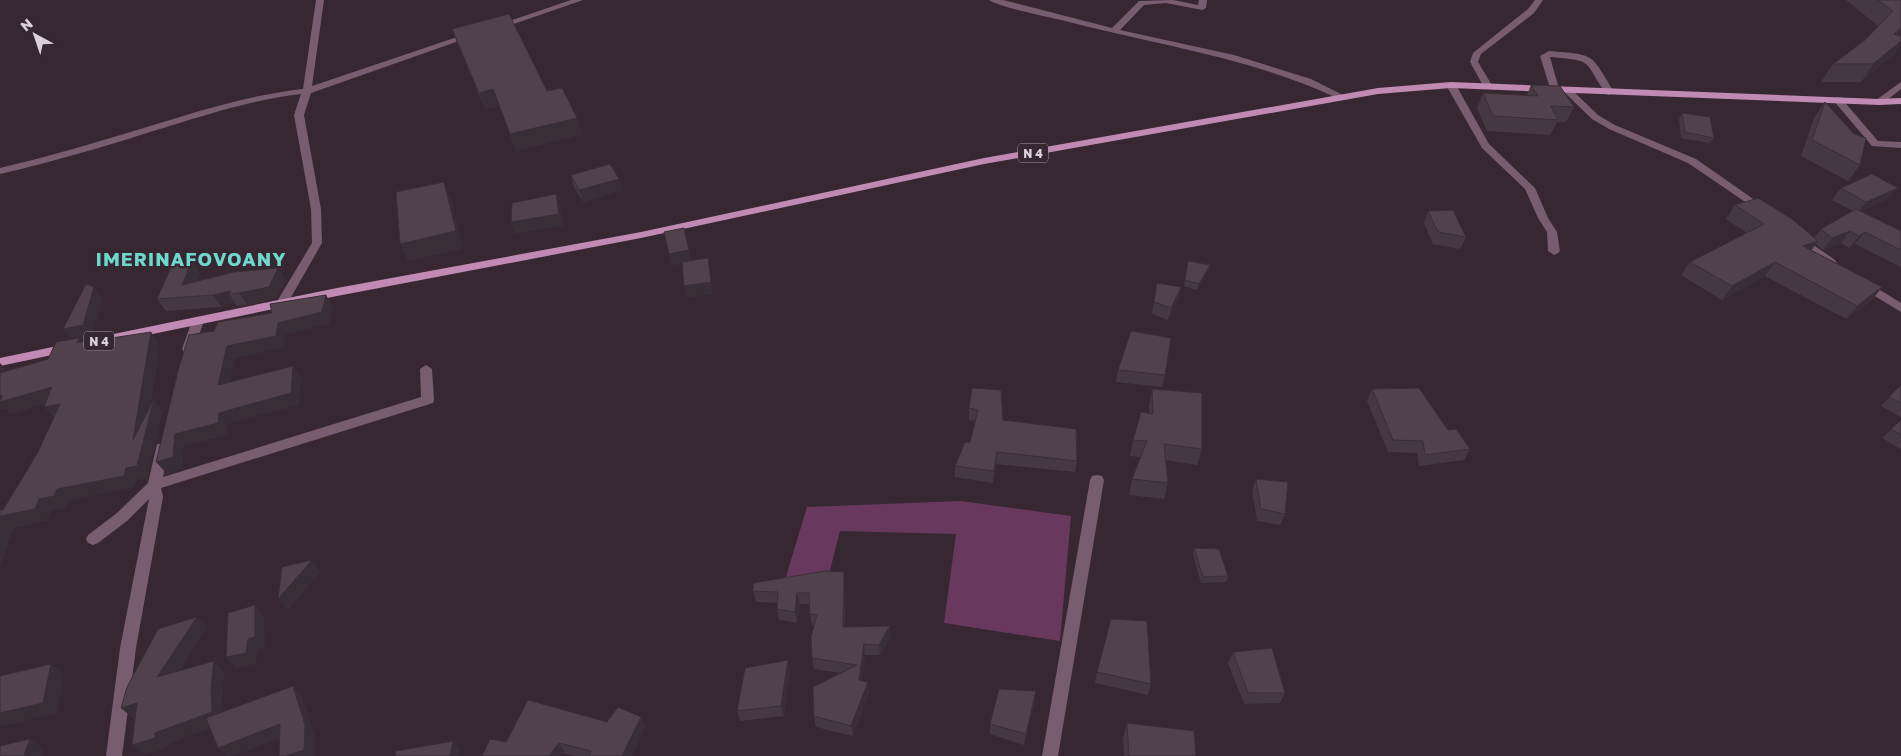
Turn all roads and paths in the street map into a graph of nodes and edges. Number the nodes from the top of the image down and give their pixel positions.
1 (320, 0) edge
2 (578, 0) edge
3 (993, 0) edge
4 (1203, 0) edge
5 (1539, 0) edge
6 (1114, 31) junction
7 (1451, 85) junction
8 (1901, 86) edge
9 (1488, 87) junction
10 (1554, 89) junction
11 (307, 90) junction
12 (1567, 90) junction
13 (1609, 92) junction
14 (1342, 97) junction
15 (1838, 100) junction
16 (1901, 101) edge
17 (1879, 102) junction
18 (1901, 145) edge
19 (0, 172) edge
20 (1773, 217) edge
21 (1787, 228) edge
22 (1554, 251) dead end
23 (1843, 271) edge
24 (1858, 280) edge
25 (282, 303) junction
26 (1901, 308) edge
27 (198, 321) junction
28 (0, 362) edge
29 (182, 365) edge
30 (426, 369) dead end
31 (166, 432) edge
32 (1097, 480) dead end
33 (154, 485) junction
34 (93, 539) dead end
35 (114, 756) edge
36 (1050, 756) edge

1 - 11 street
2 - 11 street
3 - 6 street
4 - 6 street
5 - 9 street
6 - 14 street
7 - 9 main road, N 4
7 - 14 main road, N 4
7 - 22 street
8 - 17 street
9 - 10 main road, N 4
10 - 12 main road, N 4
10 - 13 street
11 - 19 street
11 - 25 street
12 - 13 main road, N 4
12 - 20 street
13 - 15 main road, N 4
14 - 25 main road, N 4
15 - 17 main road, N 4
15 - 18 street
16 - 17 main road, N 4
21 - 23 street
24 - 26 street
25 - 27 main road, N 4
27 - 28 main road, N 4
27 - 29 street
30 - 33 street
31 - 33 street
32 - 36 street
33 - 34 street
33 - 35 street

